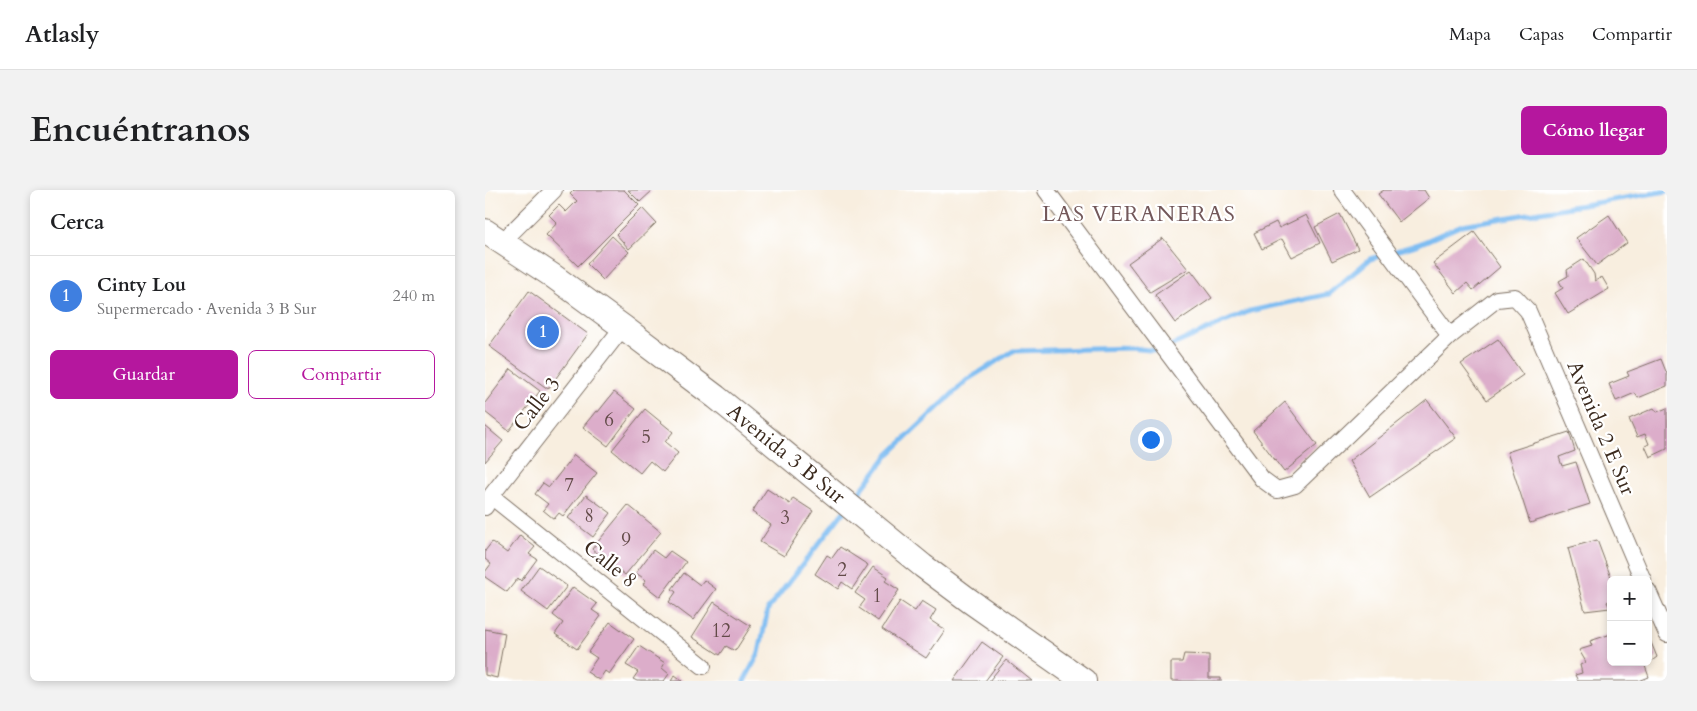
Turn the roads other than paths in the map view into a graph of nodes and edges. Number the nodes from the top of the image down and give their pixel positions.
1 (554, 190) edge
2 (1046, 190) edge
3 (1341, 190) edge
4 (494, 236) edge
5 (623, 327) junction
6 (1450, 336) junction
7 (488, 501) edge
8 (1641, 576) edge
9 (1652, 600) edge
10 (1667, 634) edge
11 (703, 666) dead end
12 (1084, 681) edge

1 - 4 street
2 - 6 street
3 - 6 street
4 - 5 street, Avenida 3 B Sur
5 - 7 street, Calle 3
5 - 12 street, Avenida 3 B Sur
6 - 8 street, Avenida 2 E Sur
7 - 11 street, Calle 8
9 - 10 street

